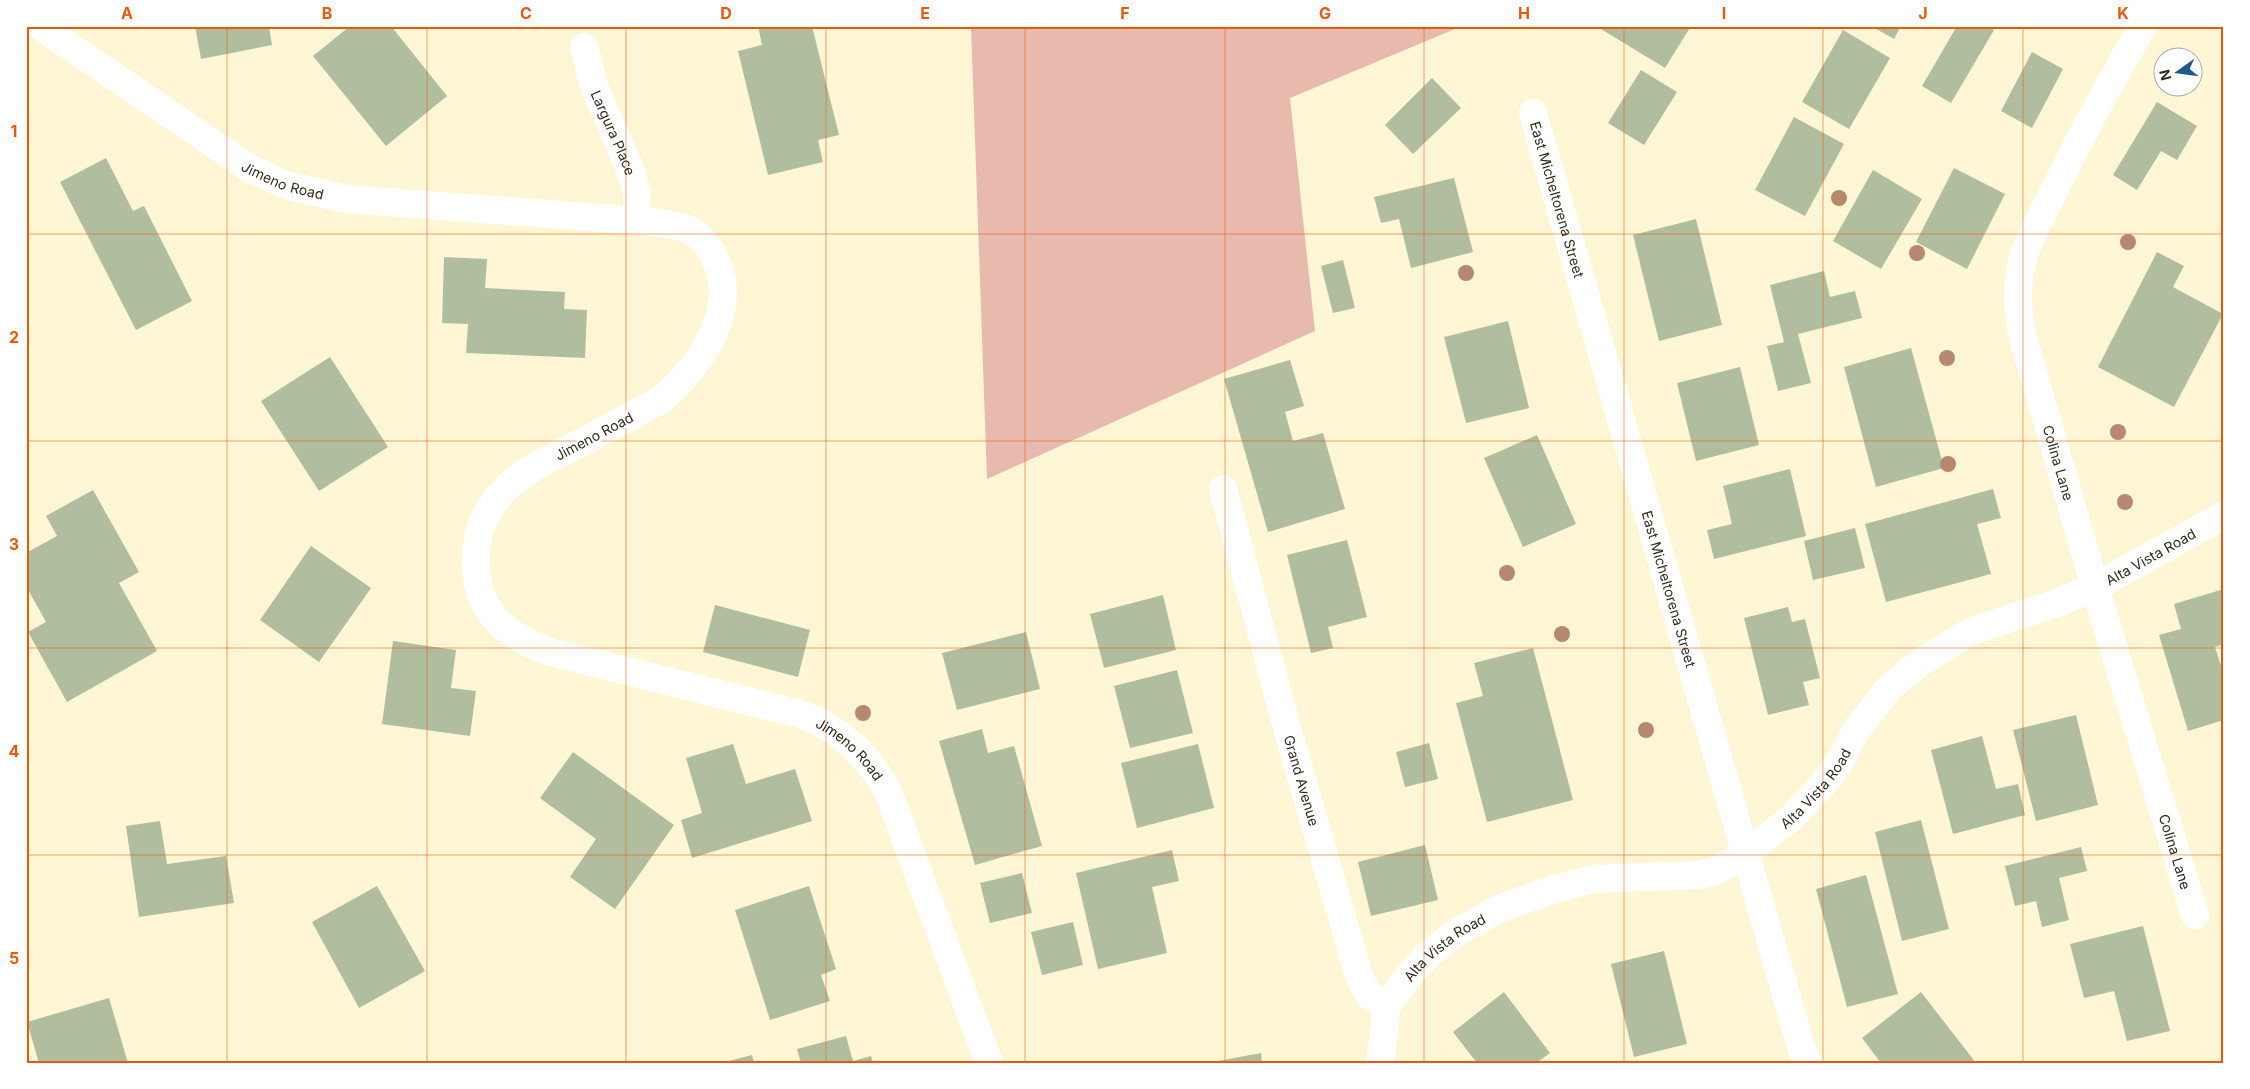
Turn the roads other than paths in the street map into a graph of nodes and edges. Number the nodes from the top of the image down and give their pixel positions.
1 (40, 26) edge
2 (2142, 26) edge
3 (584, 47) dead end
4 (1533, 113) dead end
5 (637, 220) junction
6 (1223, 489) dead end
7 (2224, 515) edge
8 (2095, 587) junction
9 (1745, 854) junction
10 (2195, 915) dead end
11 (1386, 1006) junction
12 (989, 1063) edge
13 (1380, 1063) edge
14 (1809, 1063) edge

1 - 5 street, Jimeno Road
2 - 8 street, Colina Lane
3 - 5 street, Largura Place
4 - 9 street, East Micheltorena Street
5 - 12 street, Jimeno Road
6 - 11 street, Grand Avenue
7 - 8 street, Alta Vista Road
8 - 9 street, Alta Vista Road
8 - 10 street, Colina Lane
9 - 11 street, Alta Vista Road
9 - 14 street, East Micheltorena Street
11 - 13 street

